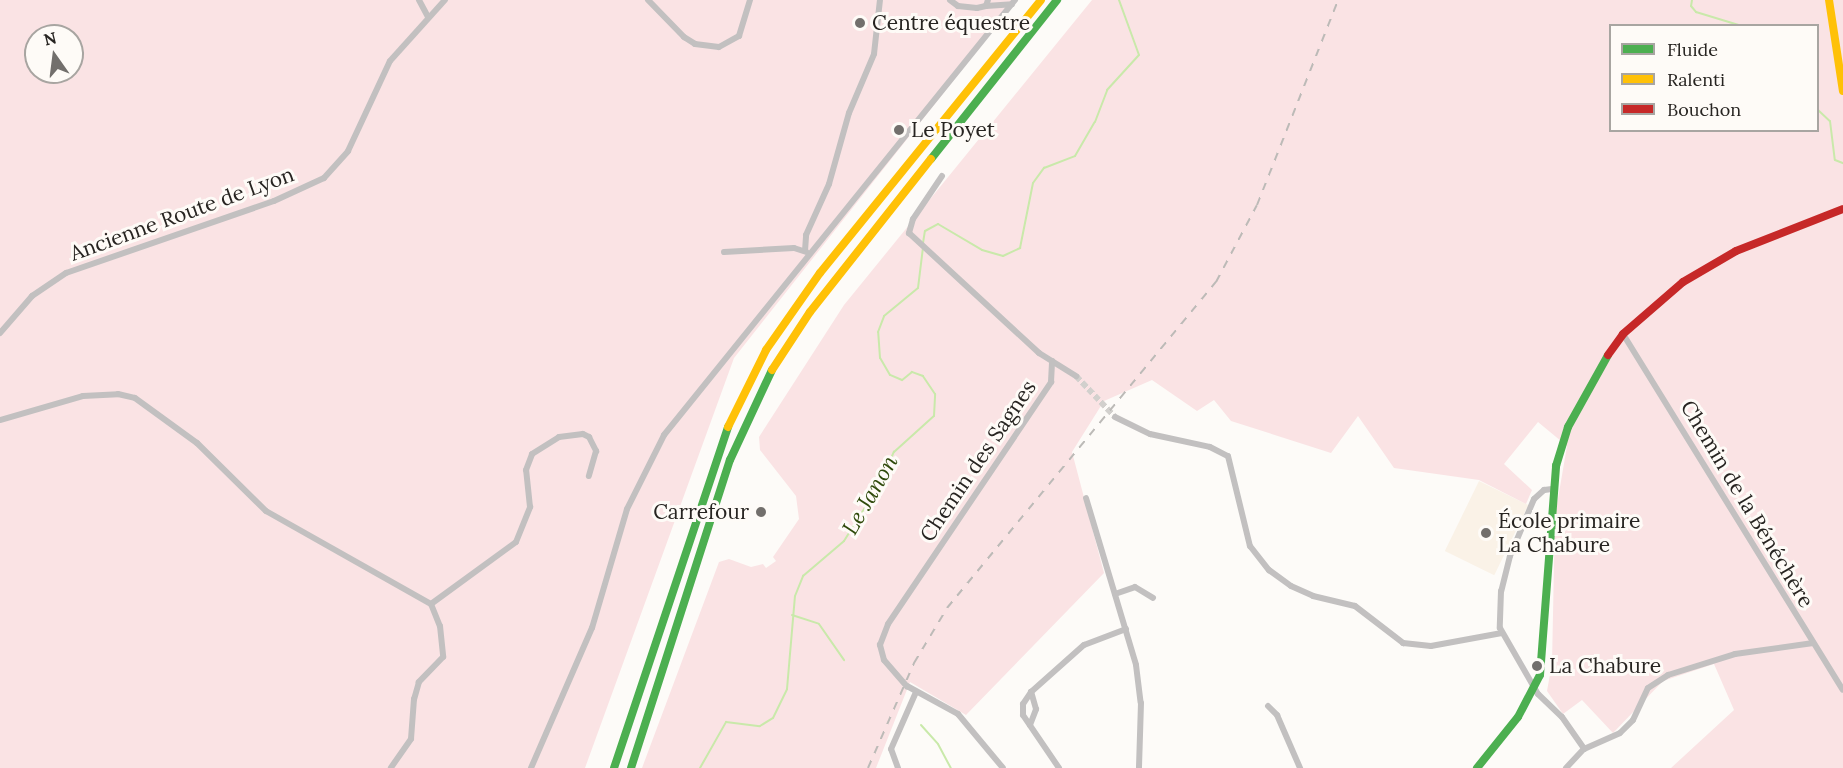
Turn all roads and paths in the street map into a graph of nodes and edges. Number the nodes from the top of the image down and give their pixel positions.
1 (419, 0) edge
2 (445, 0) edge
3 (648, 0) edge
4 (750, 0) edge
5 (880, 0) edge
6 (950, 0) edge
7 (1041, 0) edge
8 (1057, 0) edge
9 (1829, 0) edge
10 (1013, 2) edge
11 (987, 3) edge
12 (428, 17) junction
13 (1843, 91) edge
14 (942, 176) dead end
15 (1843, 208) edge
16 (724, 252) dead end
17 (807, 252) junction
18 (0, 333) edge
19 (1623, 334) junction
20 (1052, 361) junction
21 (1076, 376) tunnel mouth
22 (1115, 417) tunnel mouth
23 (0, 420) edge
24 (589, 476) dead end
25 (1552, 489) junction
26 (1086, 498) dead end
27 (1115, 594) junction
28 (1154, 598) dead end
29 (431, 604) junction
30 (1126, 629) junction
31 (1502, 633) junction
32 (1813, 643) junction
33 (1535, 687) junction
34 (1843, 690) edge
35 (916, 692) junction
36 (1031, 692) junction
37 (1268, 706) dead end
38 (1030, 725) junction
39 (1584, 749) junction
40 (391, 768) edge
41 (531, 768) edge
42 (614, 768) edge
43 (631, 768) edge
44 (898, 768) edge
45 (1003, 768) edge
46 (1059, 768) edge
47 (1139, 768) edge
48 (1300, 768) edge
49 (1477, 768) edge
50 (1566, 768) edge

1 - 12 street
2 - 12 street, Ancienne Route de Lyon
3 - 4 street
5 - 17 street
6 - 11 street
7 - 42 main road
8 - 43 main road
9 - 13 main road
10 - 11 street
10 - 17 street
12 - 18 street, Ancienne Route de Lyon
14 - 20 street, Chemin des Sagnes
15 - 19 main road
16 - 17 street
17 - 41 street
19 - 25 main road
19 - 32 street, Chemin de la Bénéchère
20 - 21 street
20 - 35 street, Chemin des Sagnes, bridge
22 - 31 street
23 - 29 street
24 - 29 street
25 - 31 street
25 - 33 main road
26 - 27 street
27 - 28 street
27 - 30 street
29 - 40 street
30 - 36 street
30 - 47 street
31 - 33 street
32 - 34 street, Chemin de la Bénéchère
32 - 39 street
33 - 39 street
33 - 49 main road
35 - 44 street
35 - 45 street, Chemin des Sagnes
36 - 38 street
36 - 38 street
37 - 48 street
38 - 46 street
39 - 50 street

